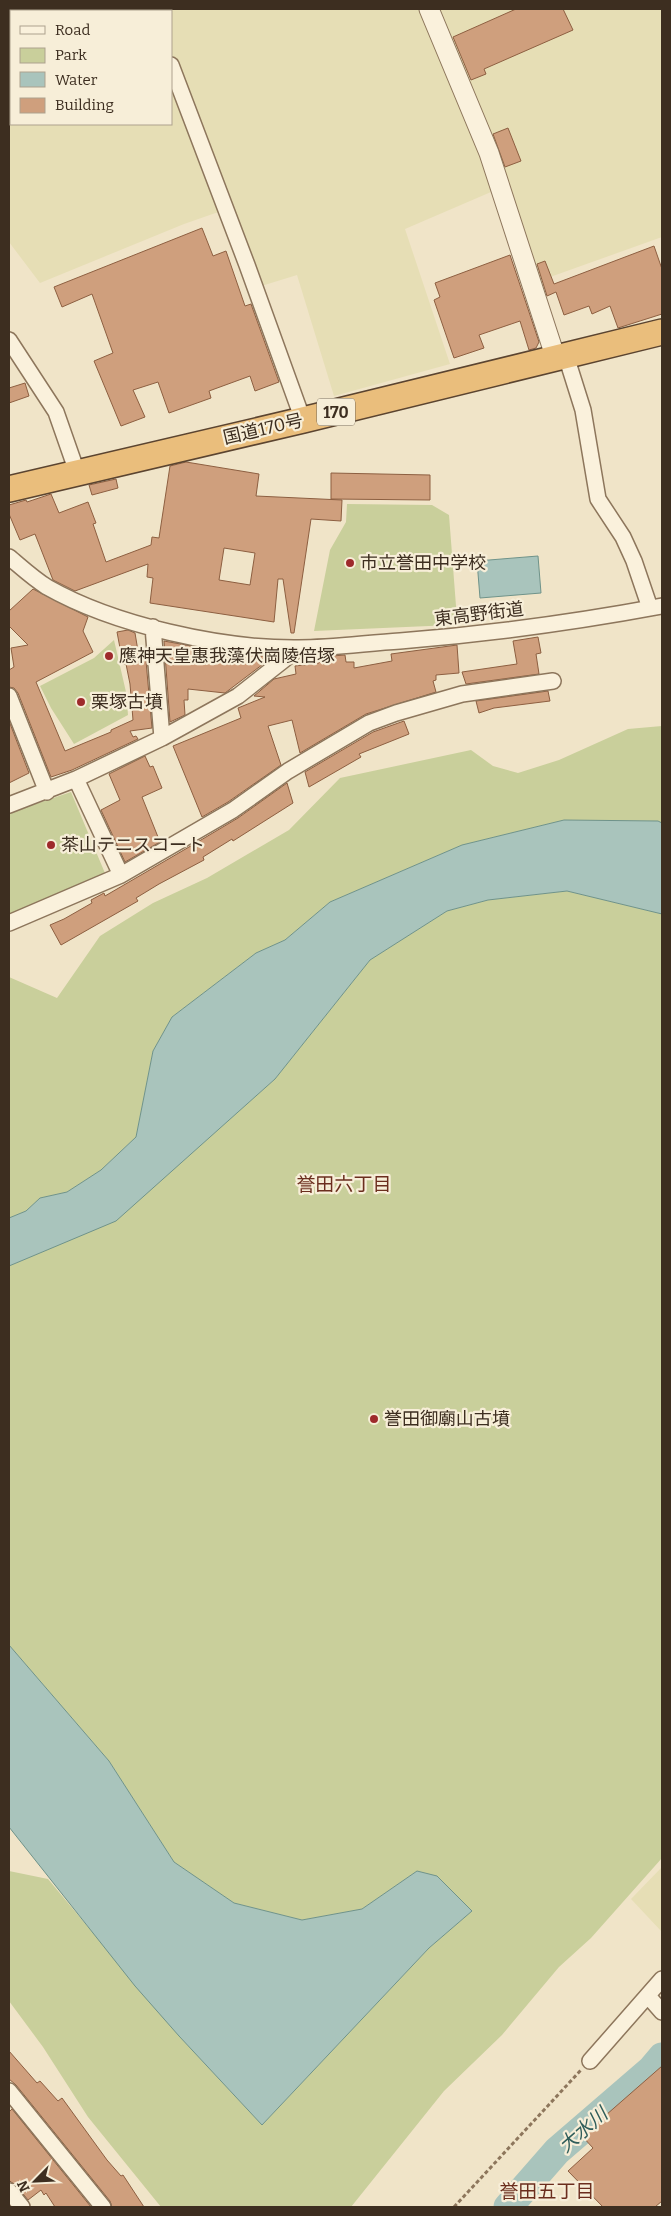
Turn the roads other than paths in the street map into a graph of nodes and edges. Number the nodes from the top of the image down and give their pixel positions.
1 (429, 9) edge
2 (172, 68) edge
3 (662, 332) edge
4 (9, 340) edge
5 (561, 357) junction
6 (303, 420) junction
7 (77, 472) junction
8 (9, 489) edge
9 (9, 557) edge
10 (656, 607) edge
11 (153, 627) junction
12 (299, 648) junction
13 (552, 681) dead end
14 (9, 696) edge
15 (162, 738) junction
16 (76, 779) junction
17 (48, 792) junction
18 (9, 805) edge
19 (121, 875) junction
20 (9, 923) edge
21 (662, 1979) edge
22 (648, 1996) junction
23 (662, 2012) edge
24 (590, 2061) road end
25 (9, 2091) edge
26 (9, 2191) edge
27 (22, 2207) edge
28 (103, 2207) edge

1 - 5 street
2 - 6 street
3 - 5 highway, 国道170号 / 170
4 - 7 street
5 - 6 highway, 国道170号 / 170
5 - 10 street
6 - 7 highway, 国道170号 / 170
7 - 8 highway, 国道170号 / 170
9 - 11 street, 東高野街道
10 - 12 street, 東高野街道
11 - 12 street, 東高野街道
11 - 15 street
12 - 15 street
13 - 19 street
14 - 17 street
15 - 16 street
16 - 17 street
16 - 19 street
17 - 18 street
19 - 20 street
21 - 22 street
22 - 23 street
22 - 24 street
25 - 28 street
26 - 27 street

